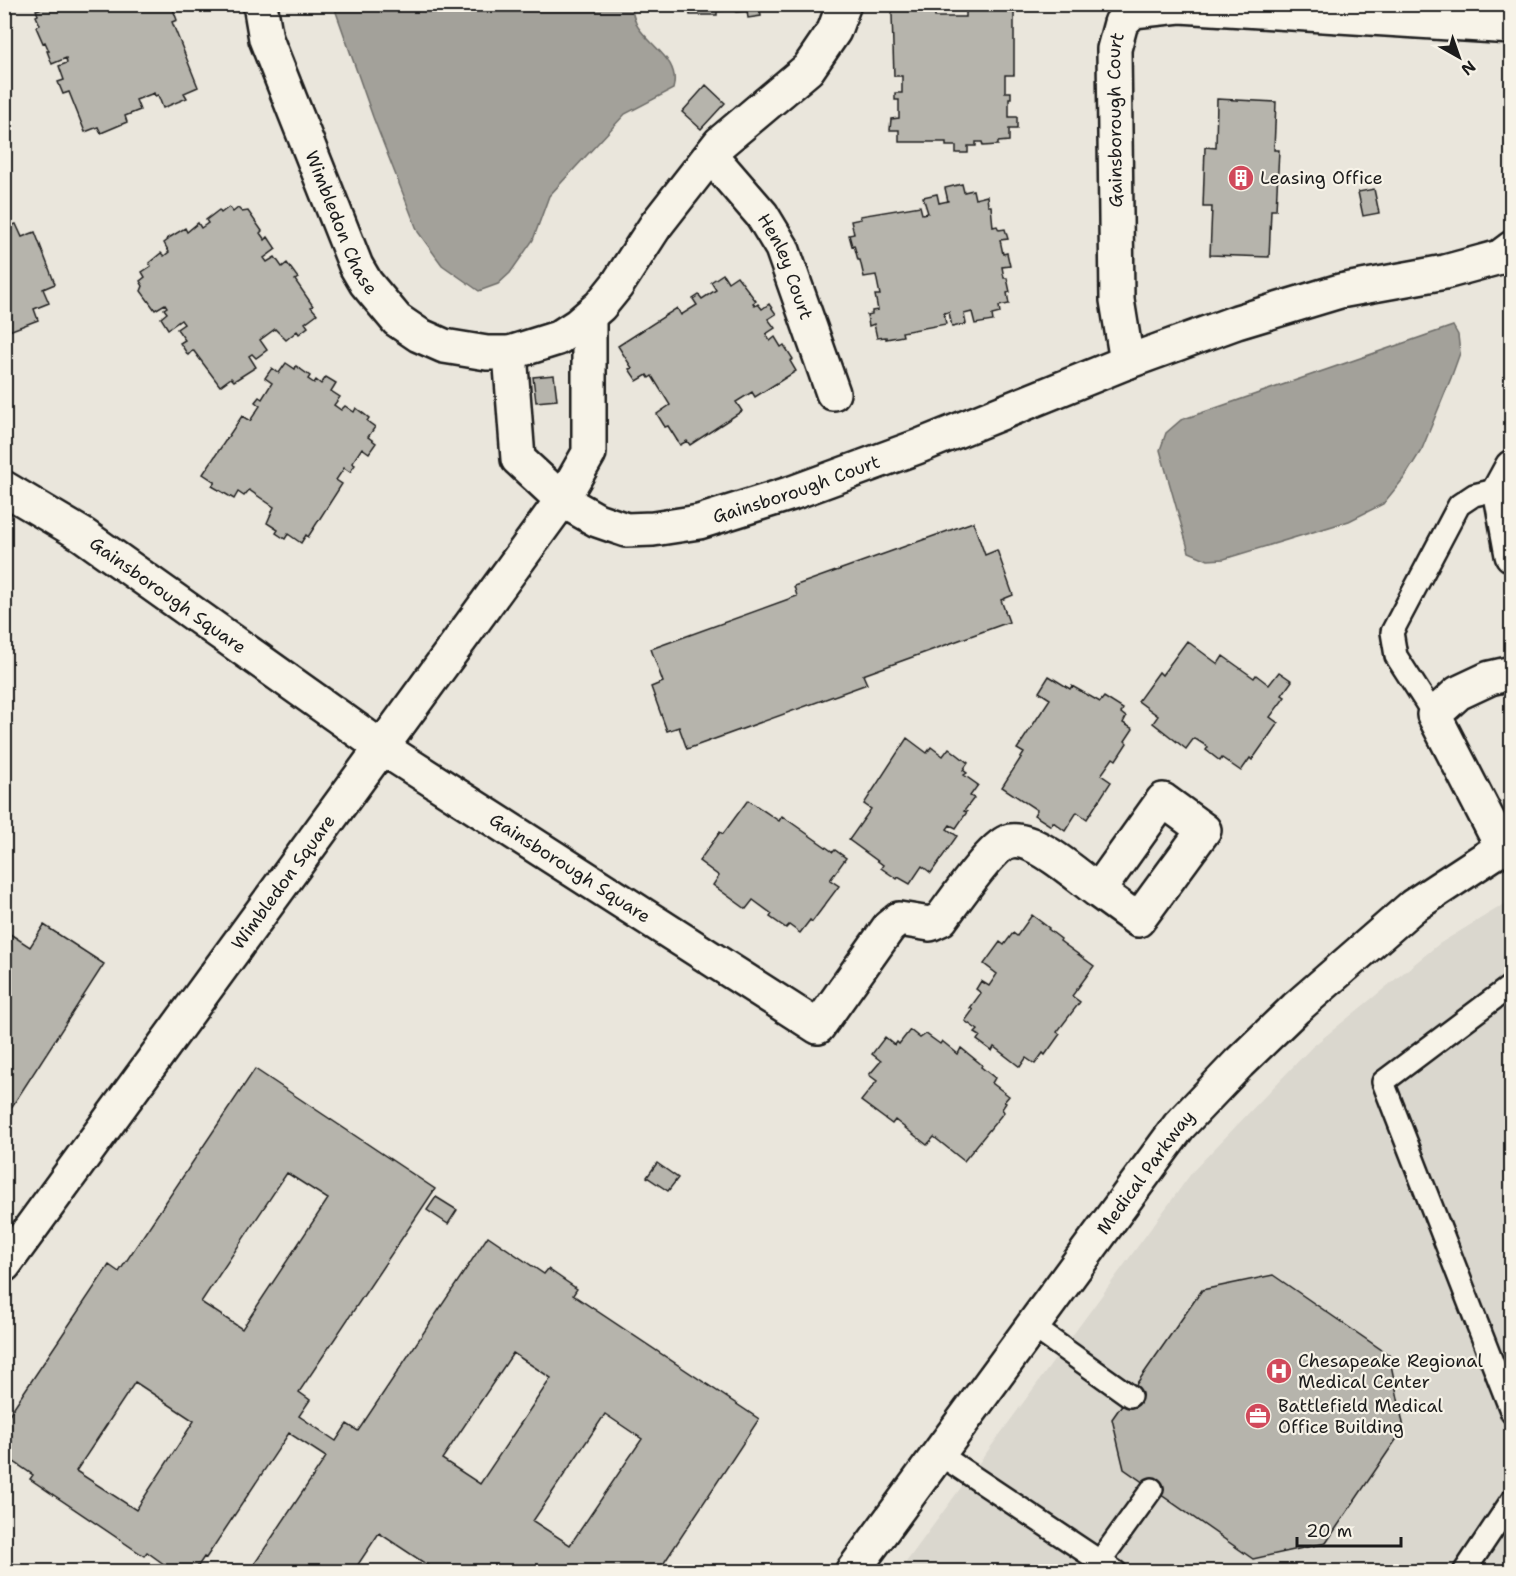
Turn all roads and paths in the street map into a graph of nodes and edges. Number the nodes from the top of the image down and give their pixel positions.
1 (261, 4) edge
2 (844, 4) edge
3 (1512, 27) edge
4 (711, 156) junction
5 (1512, 248) edge
6 (589, 316) junction
7 (510, 353) junction
8 (1127, 362) junction
9 (833, 393) dead end
10 (1506, 478) edge
11 (4, 488) edge
12 (562, 500) junction
13 (1510, 540) edge
14 (1512, 673) edge
15 (1434, 715) junction
16 (381, 747) junction
17 (1507, 844) edge
18 (1098, 891) dead end
19 (1512, 985) edge
20 (4, 1265) edge
21 (1032, 1326) junction
22 (1130, 1396) dead end
23 (1512, 1413) edge
24 (939, 1454) junction
25 (1152, 1489) dead end
26 (1512, 1500) edge
27 (1108, 1566) edge
28 (852, 1572) edge
29 (1464, 1572) edge

1 - 7 street, Wimbledon Chase
2 - 4 street, Wimbledon Chase
3 - 8 street, Gainsborough Court
4 - 6 street, Wimbledon Chase
4 - 9 street, Henley Court
5 - 8 street, Gainsborough Court
6 - 7 street, Wimbledon Chase
6 - 12 street
7 - 12 street
8 - 12 street, Gainsborough Court
10 - 13 street
10 - 15 lane
11 - 16 street, Gainsborough Square
12 - 16 street, Wimbledon Square
14 - 15 street
15 - 17 street
16 - 18 street, Gainsborough Square
16 - 20 street, Wimbledon Square
17 - 21 street, Medical Parkway
19 - 23 lane
21 - 22 lane
21 - 24 street, Medical Parkway
24 - 27 lane
24 - 28 street, Medical Parkway
25 - 27 lane
26 - 29 lane

